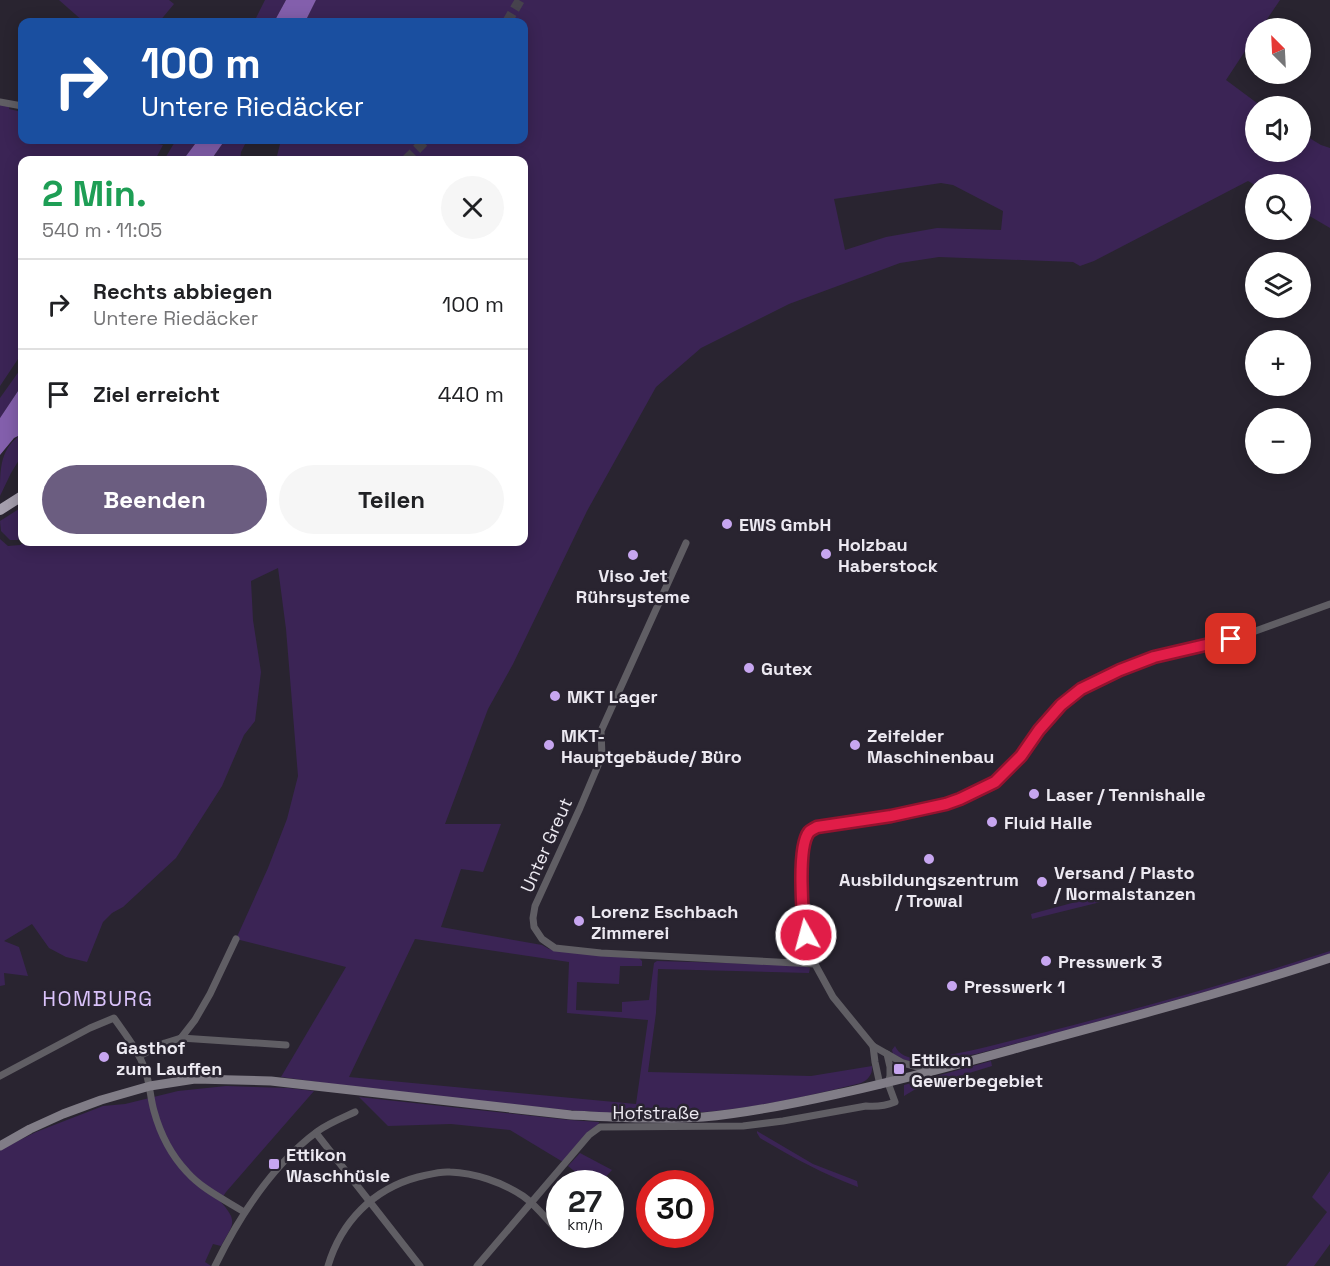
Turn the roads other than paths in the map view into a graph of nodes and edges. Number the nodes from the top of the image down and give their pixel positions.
1 (0, 102) edge
2 (18, 105) edge
3 (18, 499) edge
4 (0, 510) edge
5 (686, 543) dead end
6 (1330, 604) edge
7 (236, 939) dead end
8 (1330, 958) edge
9 (815, 964) junction
10 (181, 1038) junction
11 (286, 1045) dead end
12 (873, 1046) junction
13 (887, 1054) junction
14 (139, 1056) junction
15 (943, 1069) junction
16 (0, 1076) edge
17 (884, 1084) junction
18 (150, 1086) junction
19 (355, 1112) dead end
20 (316, 1133) junction
21 (0, 1146) edge
22 (370, 1202) junction
23 (531, 1204) junction
24 (244, 1212) junction
25 (546, 1219) edge
26 (215, 1266) edge
27 (328, 1266) edge
28 (420, 1266) edge
29 (477, 1266) edge

1 - 2 street
3 - 4 highway
5 - 9 street, Unter Greut
6 - 9 street
7 - 10 street
8 - 15 main road
9 - 12 street
10 - 11 street
10 - 14 street
12 - 13 street
12 - 17 street
13 - 15 street
13 - 17 street
14 - 16 street
14 - 18 street
15 - 17 main road
17 - 18 main road
17 - 23 street, Hofstraße
18 - 21 main road
18 - 24 street
19 - 20 street
20 - 22 street
20 - 24 street
22 - 23 street
22 - 27 street
22 - 28 street
23 - 25 street
23 - 29 street, Hofstraße
24 - 26 street

